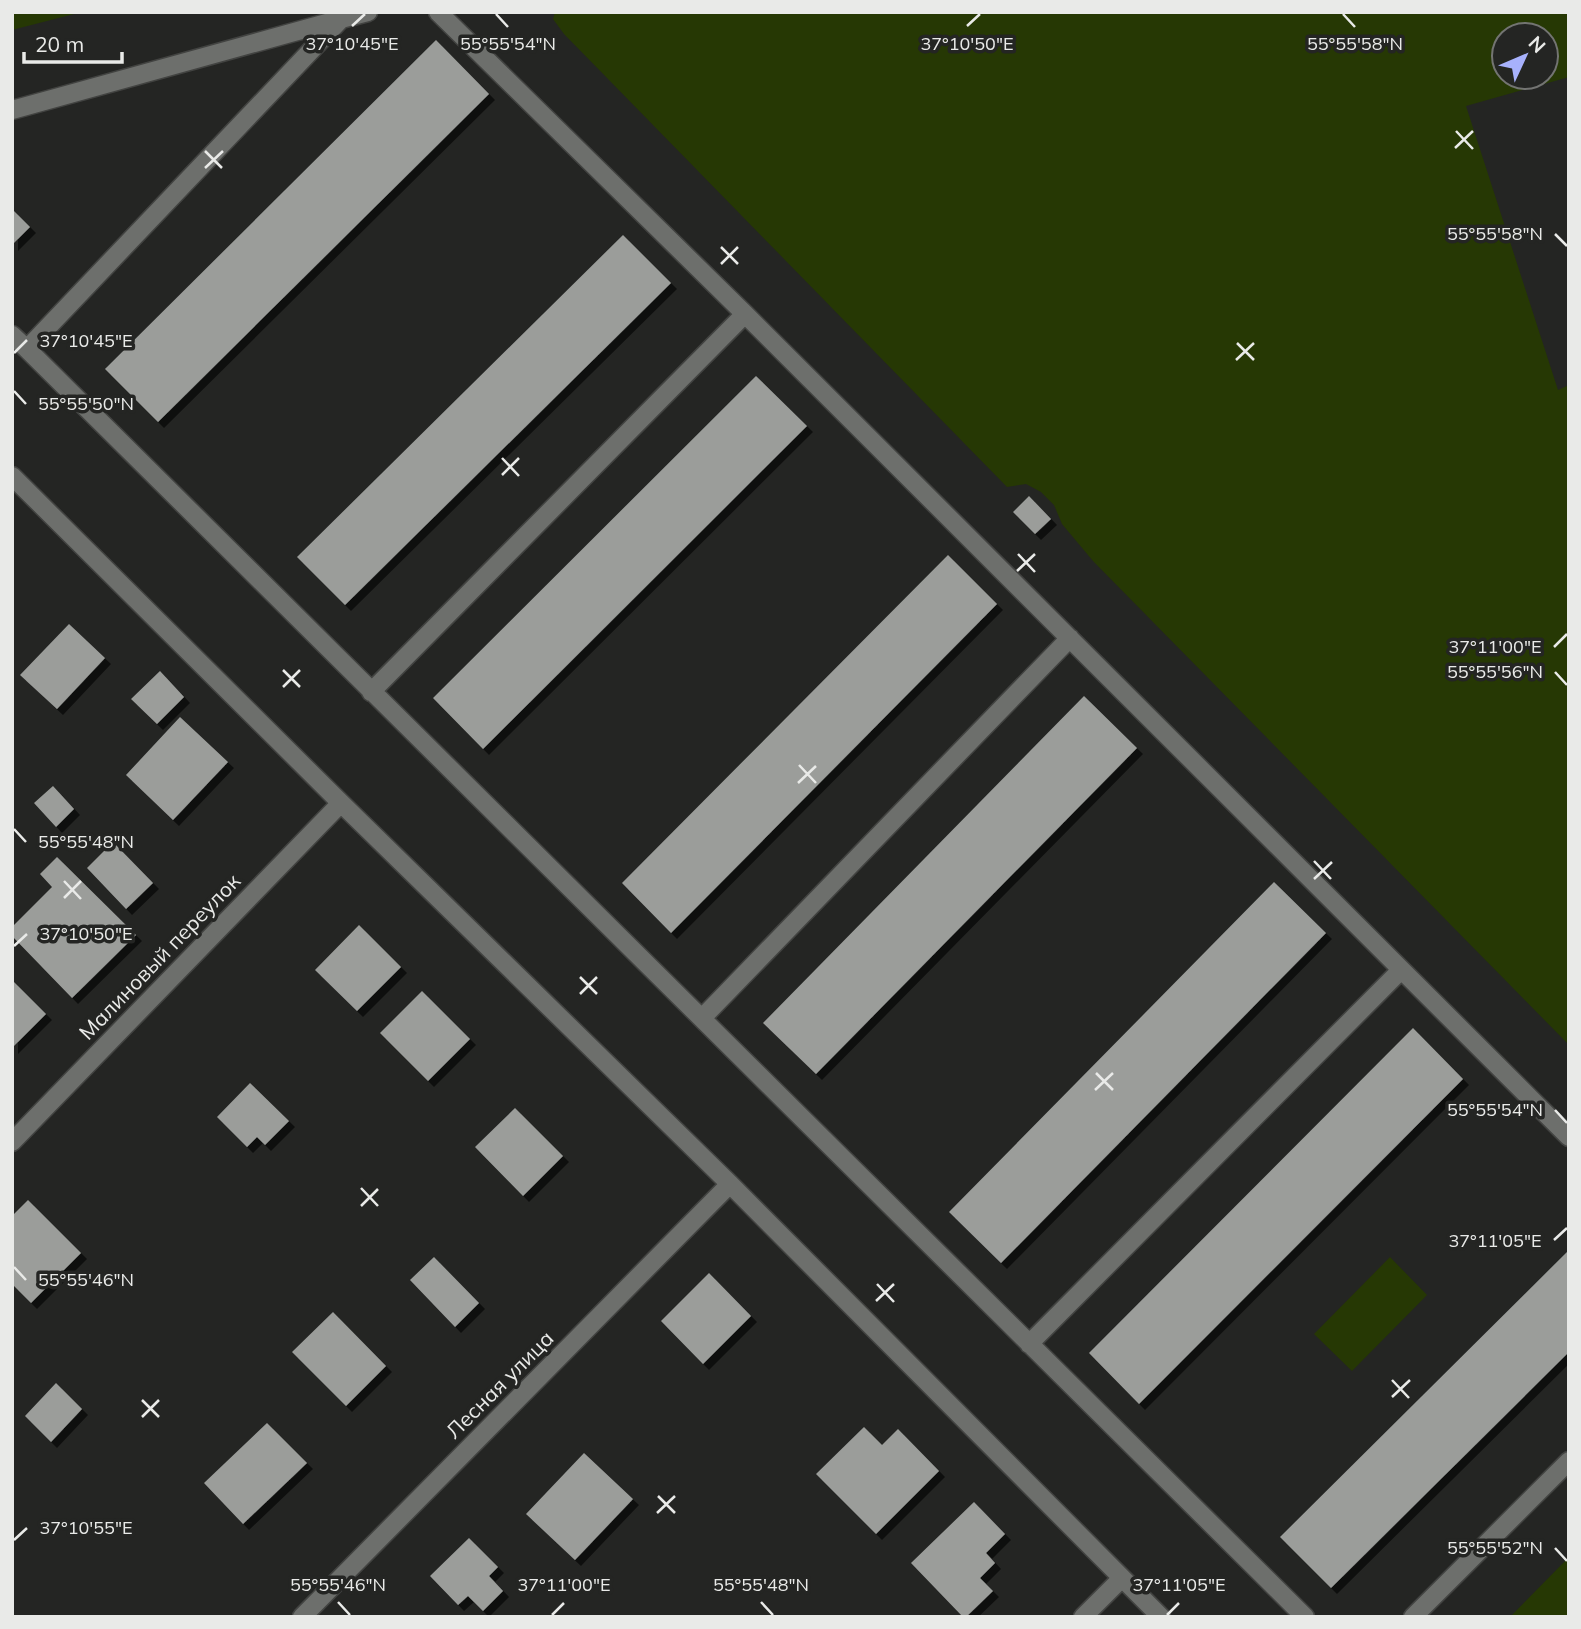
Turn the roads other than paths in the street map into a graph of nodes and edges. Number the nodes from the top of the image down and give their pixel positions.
1 (368, 12) edge
2 (439, 12) edge
3 (341, 19) junction
4 (12, 110) edge
5 (745, 314) junction
6 (12, 335) edge
7 (27, 349) junction
8 (12, 476) edge
9 (1070, 638) junction
10 (371, 692) junction
11 (341, 803) junction
12 (1401, 970) junction
13 (703, 1017) junction
14 (1569, 1137) edge
15 (12, 1142) edge
16 (730, 1184) junction
17 (1029, 1344) junction
18 (1569, 1461) edge
19 (1122, 1578) junction
20 (302, 1617) edge
21 (1083, 1617) edge
22 (1161, 1617) edge
23 (1305, 1617) edge
24 (1413, 1617) edge

1 - 3 street
2 - 5 street
3 - 4 street
3 - 7 street
5 - 9 street
5 - 10 street
6 - 7 street
7 - 10 street
8 - 11 street
9 - 12 street
9 - 13 street
10 - 13 street
11 - 15 street, Малиновый переулок
11 - 16 street
12 - 14 street
12 - 17 street
13 - 17 street
16 - 19 street
16 - 20 street, Лесная улица
17 - 23 street
18 - 24 street
19 - 21 street
19 - 22 street

